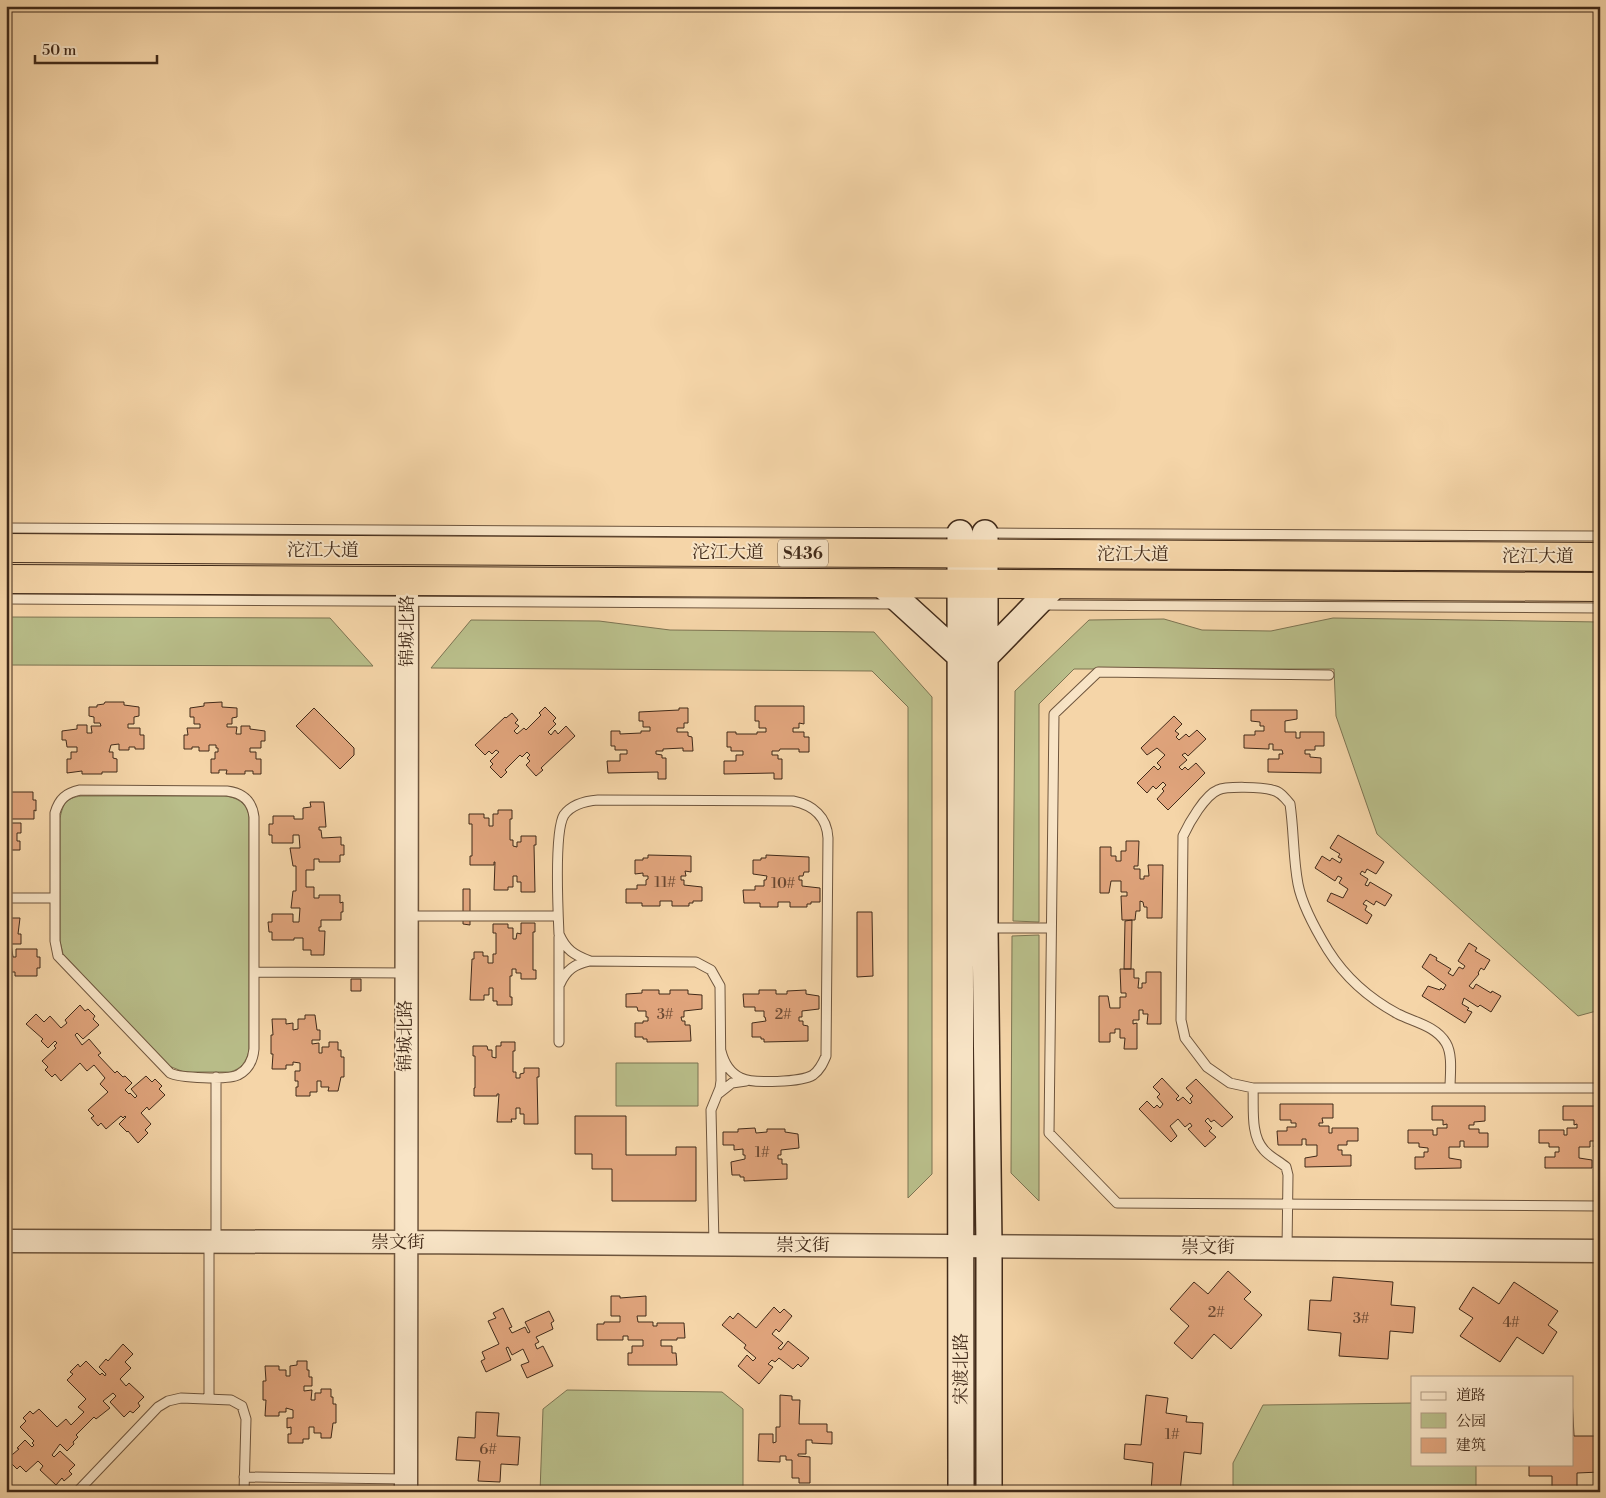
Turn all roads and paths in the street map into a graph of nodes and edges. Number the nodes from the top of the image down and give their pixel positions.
1 (6, 528) edge
2 (1600, 536) edge
3 (973, 540) junction
4 (6, 548) edge
5 (1600, 557) edge
6 (6, 578) edge
7 (880, 583) junction
8 (972, 584) junction
9 (1056, 584) junction
10 (1600, 587) edge
11 (407, 591) junction
12 (6, 599) edge
13 (903, 604) junction
14 (1036, 605) junction
15 (1600, 608) edge
16 (960, 656) junction
17 (984, 658) junction
18 (1329, 675) dead end
19 (6, 898) edge
20 (55, 898) junction
21 (406, 916) junction
22 (558, 916) junction
23 (984, 928) junction
24 (1051, 928) junction
25 (558, 934) junction
26 (590, 961) junction
27 (254, 972) junction
28 (406, 973) junction
29 (559, 989) junction
30 (559, 1042) dead end
31 (721, 1051) junction
32 (216, 1077) junction
33 (749, 1080) junction
34 (1253, 1088) junction
35 (1450, 1088) junction
36 (1600, 1088) edge
37 (718, 1095) junction
38 (1288, 1204) junction
39 (1600, 1206) edge
40 (6, 1241) edge
41 (212, 1241) junction
42 (405, 1242) junction
43 (714, 1244) junction
44 (961, 1246) junction
45 (989, 1246) junction
46 (1287, 1248) junction
47 (1600, 1251) edge
48 (208, 1399) junction
49 (244, 1477) junction
50 (406, 1485) edge
51 (78, 1492) edge
52 (244, 1492) edge
53 (961, 1492) edge
54 (989, 1492) edge

1 - 3 lane
2 - 3 lane
3 - 4 highway, 沱江大道 / S436
3 - 5 highway, 沱江大道 / S436
3 - 8 main road
6 - 11 highway, 沱江大道 / S436
7 - 8 highway, 沱江大道 / S436
7 - 11 highway, 沱江大道 / S436
7 - 13 main road
8 - 9 highway, 沱江大道 / S436
8 - 16 main road, 宋渡北路
8 - 17 main road, 宋渡北路
9 - 10 highway, 沱江大道 / S436
9 - 14 main road
11 - 12 lane
11 - 13 lane
11 - 21 street, 锦城北路
13 - 16 main road
14 - 15 lane
14 - 17 main road
16 - 44 main road, 宋渡北路
17 - 23 main road, 宋渡北路
18 - 24 lane
19 - 20 lane
20 - 27 lane
20 - 32 lane
21 - 22 lane
21 - 28 street, 锦城北路
22 - 25 lane
22 - 33 lane
23 - 24 lane
23 - 45 main road, 宋渡北路
24 - 38 lane
25 - 26 lane
25 - 29 lane
26 - 29 lane
26 - 31 lane
27 - 28 lane
27 - 32 lane
28 - 42 street, 锦城北路
29 - 30 lane
31 - 33 lane
31 - 37 lane
32 - 41 lane
33 - 37 lane
34 - 35 lane
34 - 35 lane
34 - 38 lane
35 - 36 lane
37 - 43 lane
38 - 39 lane
38 - 46 lane
40 - 41 street, 崇文街
41 - 42 street, 崇文街
41 - 48 lane
42 - 43 street, 崇文街
42 - 50 street, 锦城北路
43 - 44 street, 崇文街
44 - 45 street, 崇文街
44 - 53 main road, 宋渡北路
45 - 46 street, 崇文街
45 - 54 main road, 宋渡北路
46 - 47 street, 崇文街
48 - 49 lane
48 - 51 lane
49 - 50 lane
49 - 52 lane

